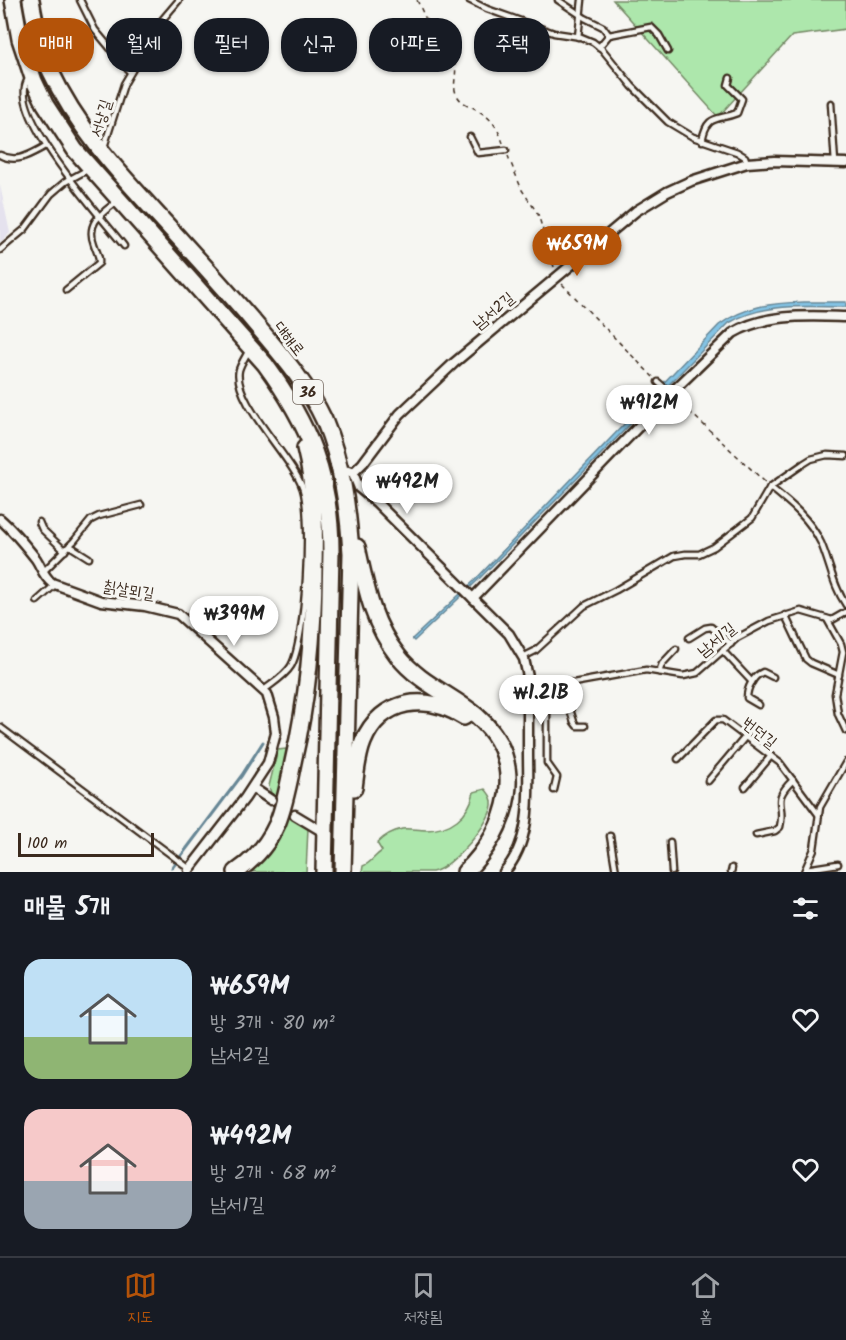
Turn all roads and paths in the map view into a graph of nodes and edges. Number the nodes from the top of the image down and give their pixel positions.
1 (13, 0) edge
2 (31, 0) edge
3 (80, 0) edge
4 (179, 0) edge
5 (417, 0) edge
6 (469, 0) edge
7 (558, 0) edge
8 (582, 0) edge
9 (580, 15) junction
10 (164, 18) edge
11 (609, 35) junction
12 (578, 37) junction
13 (106, 45) edge
14 (599, 47) junction
15 (668, 51) dead end
16 (130, 72) edge
17 (32, 75) junction
18 (730, 78) dead end
19 (831, 103) dead end
20 (470, 137) dead end
21 (702, 141) junction
22 (46, 146) junction
23 (506, 150) junction
24 (102, 153) junction
25 (0, 154) edge
26 (747, 163) junction
27 (835, 163) junction
28 (846, 164) edge
29 (89, 168) junction
30 (71, 179) junction
31 (118, 200) junction
32 (99, 215) junction
33 (124, 246) dead end
34 (0, 250) edge
35 (556, 277) junction
36 (66, 290) dead end
37 (846, 316) edge
38 (251, 347) junction
39 (658, 382) joint
40 (669, 392) junction
41 (292, 405) junction
42 (846, 456) edge
43 (346, 470) junction
44 (770, 487) junction
45 (347, 504) junction
46 (141, 505) dead end
47 (39, 522) dead end
48 (2, 523) edge
49 (70, 546) junction
50 (65, 551) junction
51 (89, 558) dead end
52 (42, 573) junction
53 (56, 584) junction
54 (472, 597) junction
55 (37, 601) dead end
56 (846, 604) edge
57 (846, 612) edge
58 (785, 615) junction
59 (827, 619) junction
60 (688, 638) dead end
61 (730, 644) junction
62 (676, 649) dead end
63 (723, 651) junction
64 (523, 657) junction
65 (844, 665) edge
66 (659, 672) junction
67 (839, 675) junction
68 (773, 677) dead end
69 (528, 681) junction
70 (547, 682) junction
71 (561, 682) junction
72 (752, 682) junction
73 (264, 690) junction
74 (759, 705) dead end
75 (585, 726) dead end
76 (0, 727) edge
77 (846, 731) edge
78 (746, 736) junction
79 (771, 756) junction
80 (678, 759) dead end
81 (846, 762) edge
82 (793, 780) junction
83 (708, 781) dead end
84 (745, 787) dead end
85 (253, 788) junction
86 (554, 790) dead end
87 (271, 800) dead end
88 (818, 814) junction
89 (295, 815) dead end
90 (326, 833) junction
91 (756, 835) dead end
92 (610, 836) dead end
93 (670, 842) dead end
94 (345, 848) junction
95 (838, 864) dead end
96 (190, 870) joint
97 (805, 870) edge
98 (236, 872) edge
99 (324, 872) edge
100 (343, 872) edge
101 (452, 872) edge
102 (465, 872) edge
103 (505, 872) edge
104 (616, 872) edge
105 (672, 872) edge

1 - 17 highway, 36
2 - 24 highway, 대해로 / 36
3 - 13 lane
4 - 10 lane, 서낭길
5 - 23 path
6 - 12 lane
7 - 9 lane
8 - 9 lane
9 - 11 lane
9 - 12 lane
11 - 14 lane
11 - 15 lane
12 - 14 lane
14 - 21 lane
16 - 24 lane, 서낭길
17 - 22 lane
17 - 29 highway, 36
18 - 21 lane
19 - 27 lane
20 - 23 lane
21 - 26 lane
22 - 25 lane
22 - 30 lane
23 - 35 path
24 - 43 highway, 대해로 / 36
26 - 27 street, 남서2길
26 - 35 street, 남서2길
27 - 28 street, 남서2길
29 - 30 lane
29 - 31 highway, 36
30 - 32 lane
30 - 34 lane
31 - 32 lane
31 - 38 highway, 36
32 - 33 lane
32 - 36 lane
35 - 39 path
35 - 43 street, 남서2길
37 - 40 street
38 - 41 highway, 36
38 - 73 lane
39 - 40 lane
40 - 44 path
40 - 54 street
41 - 90 highway, 36
41 - 98 highway
42 - 44 lane
43 - 45 highway, 대해로 / 36
43 - 54 street
44 - 56 lane
44 - 64 lane
45 - 94 highway, 대해로 / 36
45 - 102 highway
46 - 49 lane
47 - 50 lane
48 - 52 street, 칡살뫼길
49 - 50 lane
49 - 51 lane
50 - 52 lane
52 - 53 street, 칡살뫼길
53 - 55 lane
53 - 73 street, 칡살뫼길
54 - 64 street
57 - 59 lane
58 - 59 lane, 남서1길
58 - 61 lane, 남서1길
58 - 67 lane
59 - 65 lane
60 - 61 lane
61 - 63 lane, 남서1길
62 - 66 lane
63 - 66 lane, 남서1길
63 - 72 lane
64 - 69 street
65 - 67 lane
66 - 71 lane, 남서1길
67 - 77 lane
68 - 72 lane
69 - 70 lane, 남서1길
69 - 103 street
70 - 71 lane, 남서1길
70 - 86 lane
71 - 75 lane
72 - 74 lane
73 - 85 street
76 - 96 lane
78 - 79 lane, 번던길
78 - 80 lane, 번던길
78 - 83 lane
79 - 82 lane, 번던길
79 - 84 lane
81 - 88 lane
82 - 88 lane, 번던길
82 - 91 lane
85 - 87 street
85 - 96 street
88 - 97 lane
89 - 90 street
90 - 99 highway, 36
92 - 104 lane
93 - 105 lane
94 - 100 highway, 대해로 / 36
94 - 101 highway
95 - 97 lane

